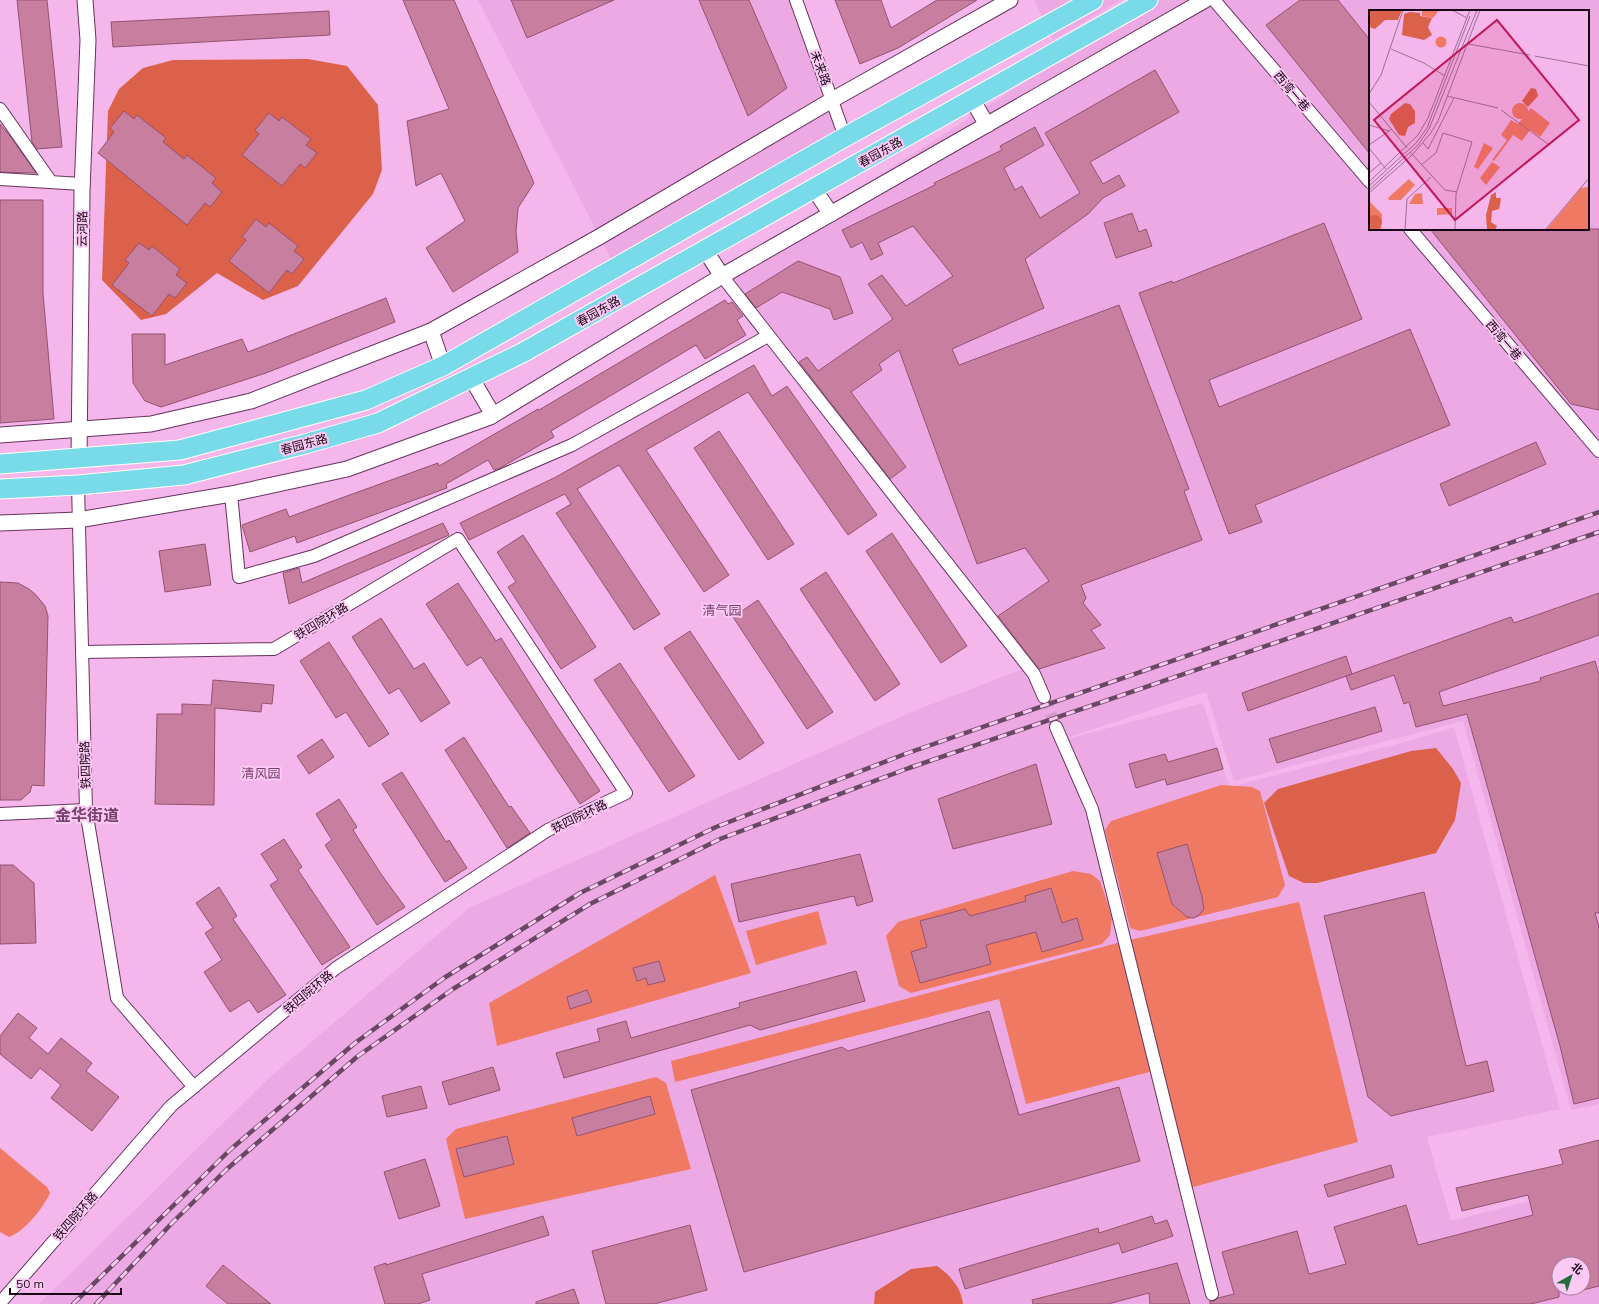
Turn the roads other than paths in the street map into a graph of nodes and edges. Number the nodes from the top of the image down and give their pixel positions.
1 (85, 0) edge
2 (796, 0) edge
3 (1010, 0) edge
4 (1093, 0) edge
5 (1148, 0) edge
6 (1205, 0) edge
7 (1214, 0) edge
8 (972, 99) junction
9 (832, 100) junction
10 (0, 109) edge
11 (987, 125) junction
12 (845, 137) junction
13 (0, 179) edge
14 (1369, 181) edge
15 (51, 182) junction
16 (82, 184) junction
17 (814, 189) junction
18 (831, 214) junction
19 (1411, 230) edge
20 (705, 250) junction
21 (722, 276) junction
22 (431, 331) junction
23 (768, 336) junction
24 (443, 366) junction
25 (472, 379) junction
26 (493, 415) junction
27 (79, 430) junction
28 (0, 435) edge
29 (1599, 451) edge
30 (79, 458) junction
31 (0, 464) edge
32 (78, 485) junction
33 (0, 489) edge
34 (231, 494) junction
35 (78, 520) junction
36 (0, 523) edge
37 (82, 652) junction
38 (1044, 697) tunnel mouth
39 (1056, 727) tunnel mouth
40 (86, 810) junction
41 (0, 814) edge
42 (194, 1087) junction
43 (1212, 1294) dead end
44 (0, 1303) edge

1 - 16 street, 云河路
2 - 9 street, 未来路
3 - 9 street
4 - 12 main road
5 - 8 main road, 春园东路
6 - 11 street
7 - 14 street, 西湾一巷
8 - 11 street
8 - 17 main road, 春园东路
9 - 12 street, 未来路
9 - 22 street
10 - 15 street
11 - 18 street
12 - 24 main road
13 - 15 street
15 - 16 street
16 - 27 street, 云河路
17 - 18 street
17 - 20 main road, 春园东路
18 - 21 street
19 - 29 street, 西湾一巷
20 - 21 street
20 - 25 main road, 春园东路
21 - 23 street
21 - 26 street
22 - 24 street
22 - 27 street
23 - 34 street
23 - 38 street
24 - 30 main road
25 - 26 street
25 - 32 main road, 春园东路
26 - 34 street
27 - 28 street
27 - 30 street, 云河路
30 - 31 main road
32 - 33 main road, 春园东路
32 - 35 street, 铁四院路
34 - 35 street
35 - 36 street
35 - 37 street, 铁四院路
37 - 40 street, 铁四院路
37 - 42 street, 铁四院环路
39 - 43 street
40 - 41 street
40 - 42 street, 铁四院路
42 - 44 street, 铁四院环路

